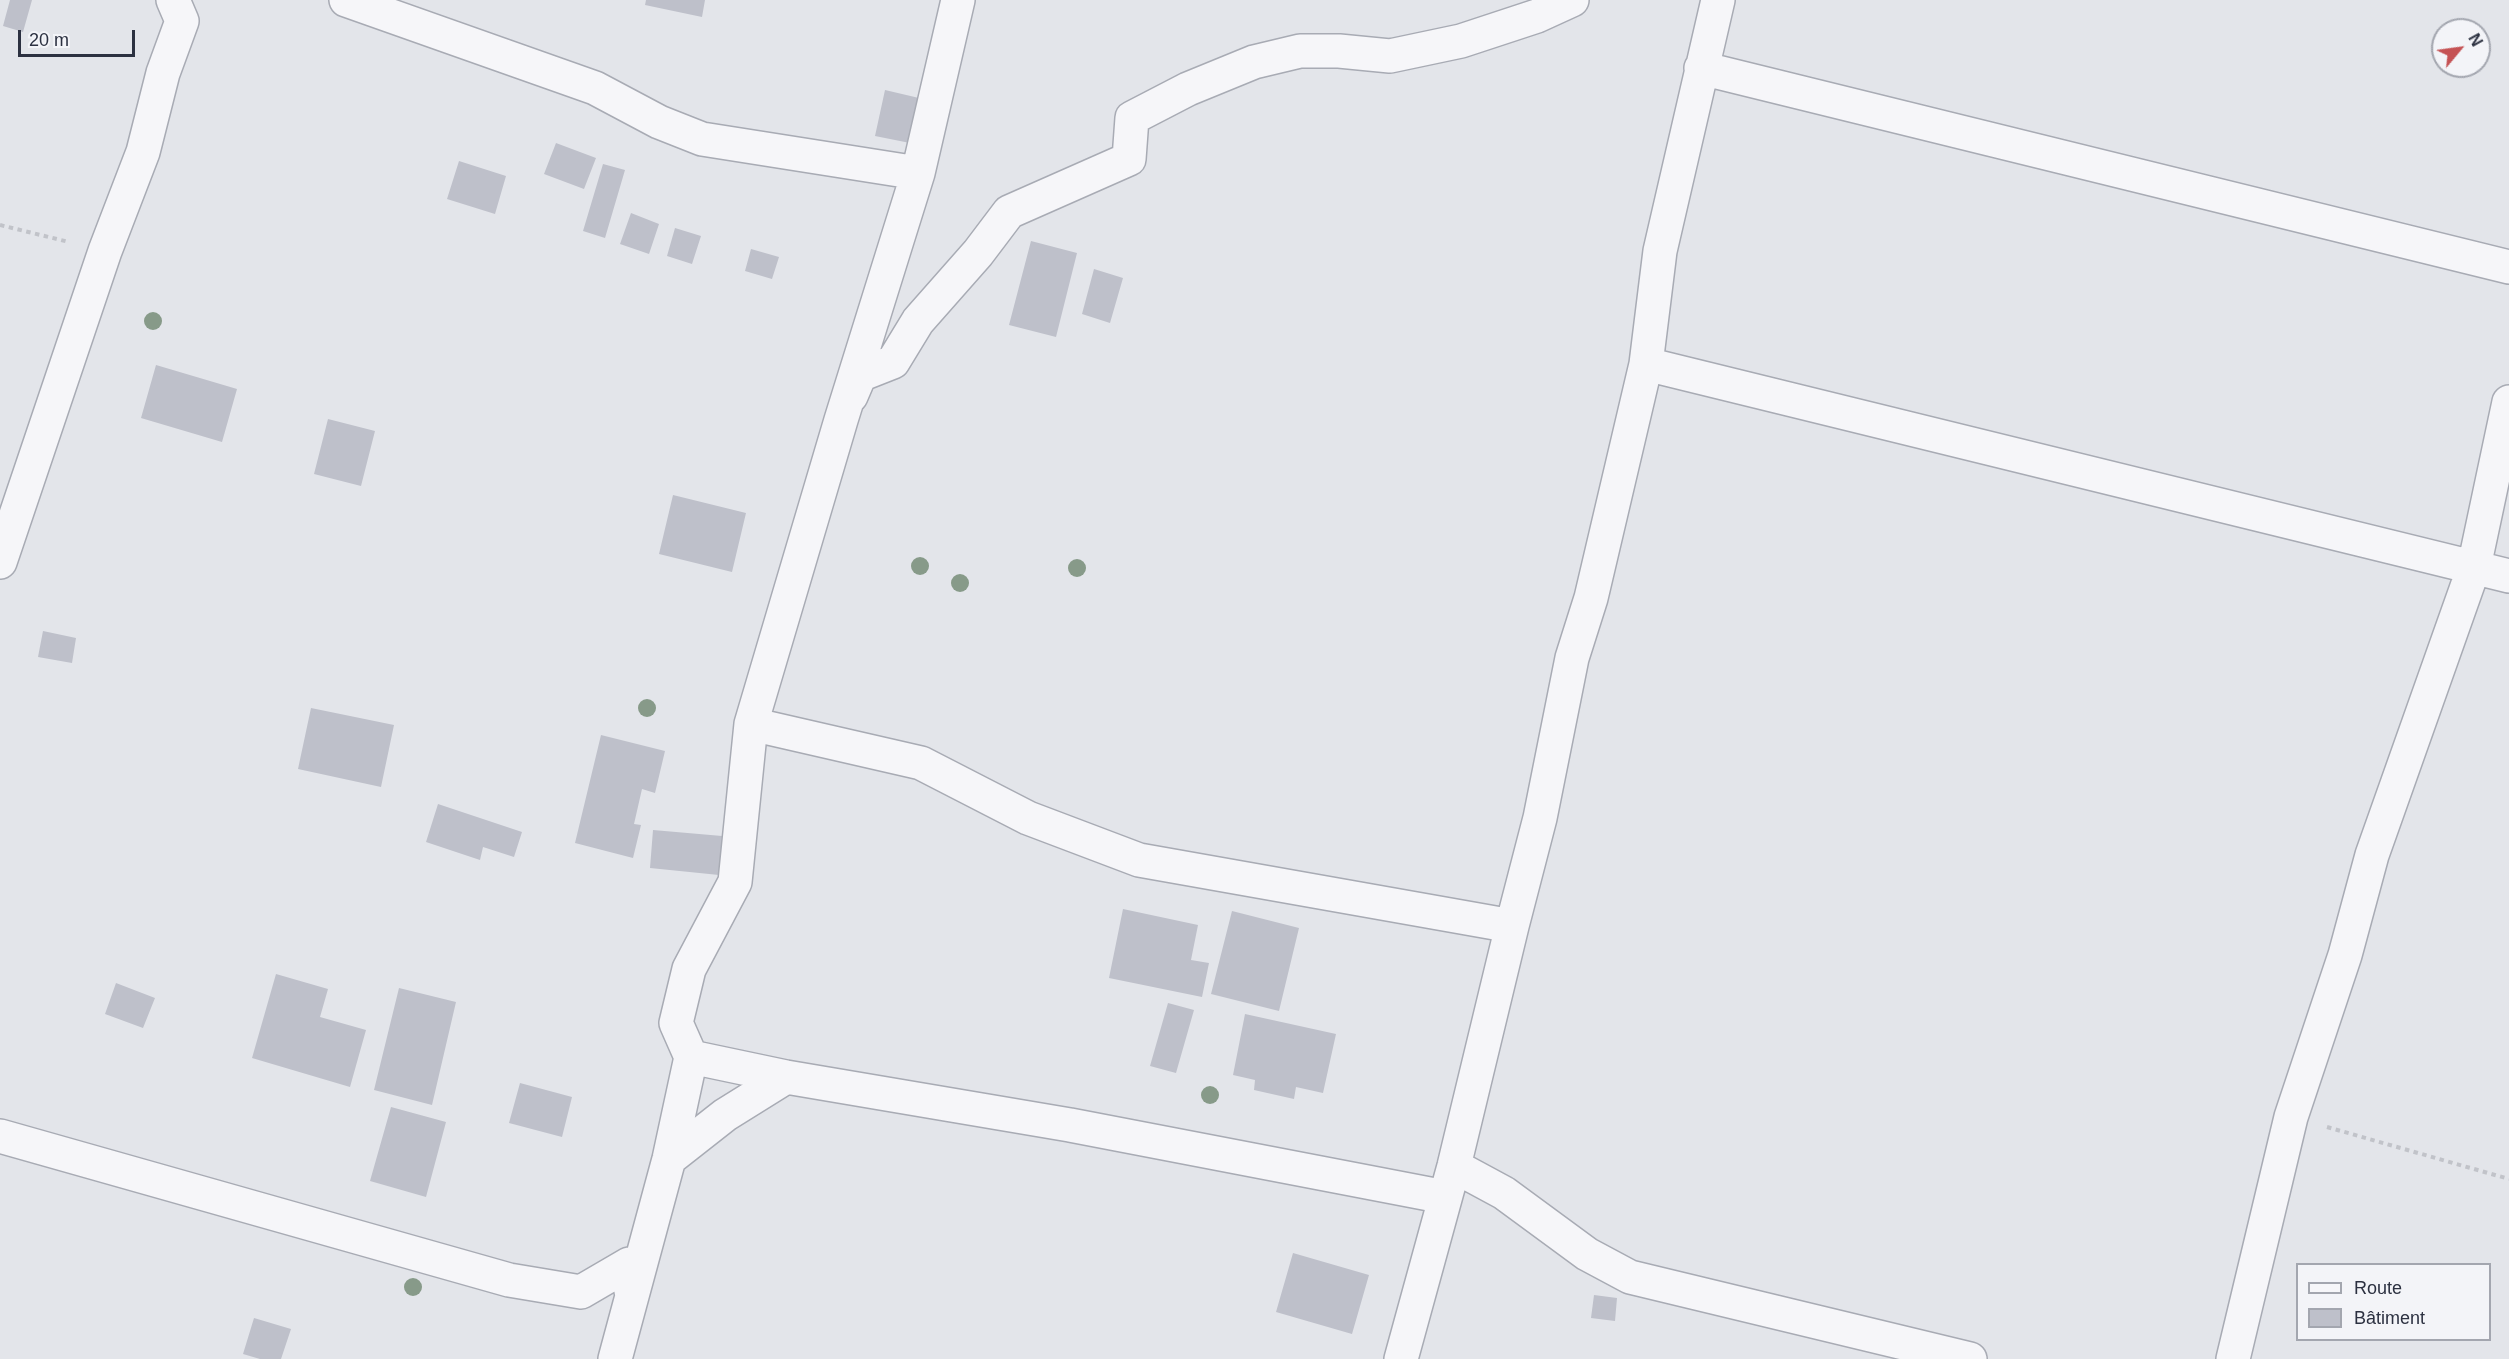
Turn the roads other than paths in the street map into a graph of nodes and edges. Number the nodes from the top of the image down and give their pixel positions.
1 (173, 0) edge
2 (346, 0) edge
3 (958, 0) edge
4 (1572, 0) edge
5 (1718, 0) edge
6 (1701, 68) junction
7 (918, 172) junction
8 (2509, 267) edge
9 (1646, 364) junction
10 (2509, 402) edge
11 (840, 420) junction
12 (1, 552) edge
13 (2474, 567) junction
14 (2509, 576) edge
15 (751, 724) junction
16 (1512, 926) junction
17 (691, 1058) junction
18 (786, 1077) junction
19 (0, 1136) edge
20 (669, 1159) junction
21 (1454, 1166) junction
22 (1445, 1197) junction
23 (631, 1301) junction
24 (615, 1359) edge
25 (1401, 1359) edge
26 (1970, 1359) edge
27 (2233, 1359) edge

1 - 12 street
2 - 7 street
3 - 7 street
4 - 11 street
5 - 6 street
6 - 8 street
6 - 9 street
7 - 11 street
9 - 13 street
9 - 16 street
10 - 13 street
11 - 15 street
13 - 14 street
13 - 27 street
15 - 16 street
15 - 17 street
16 - 21 street
17 - 18 street
17 - 20 street
18 - 20 street
18 - 22 street
19 - 23 street
20 - 23 street
21 - 22 street
21 - 26 street
22 - 25 street
23 - 24 street

